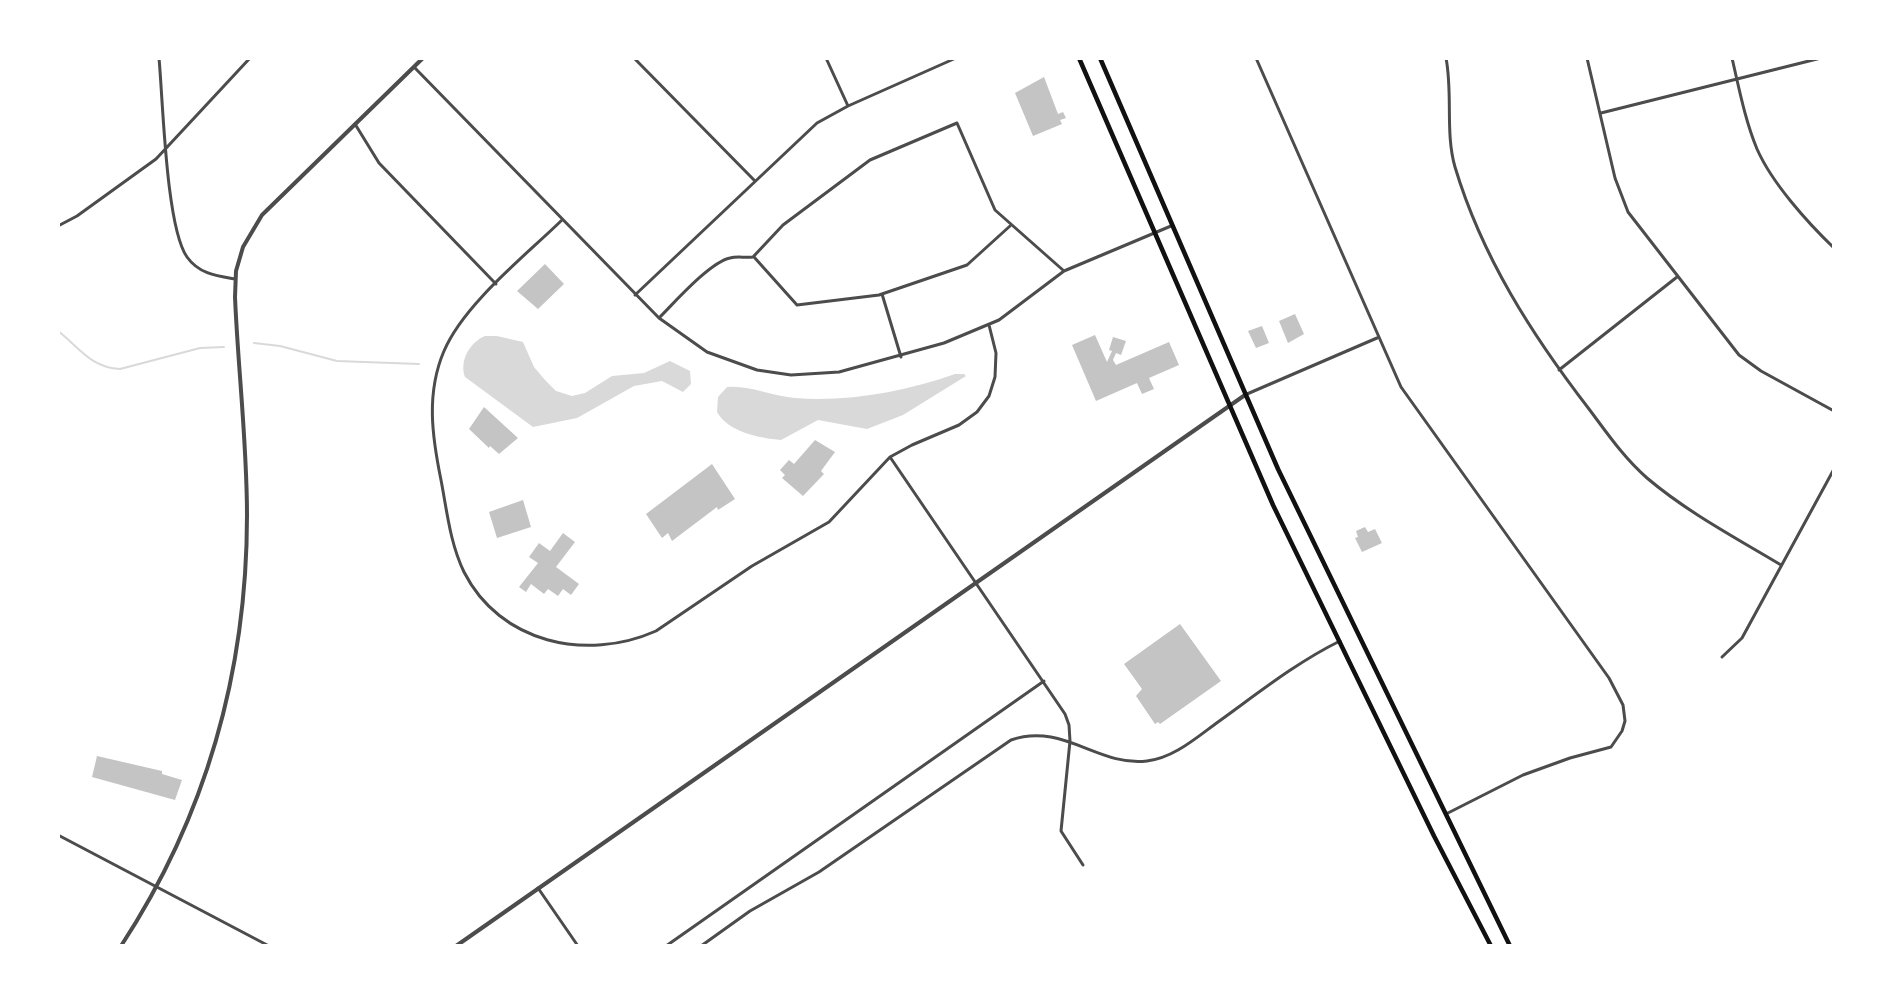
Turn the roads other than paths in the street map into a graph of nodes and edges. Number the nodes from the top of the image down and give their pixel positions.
1 (159, 58) edge
2 (250, 58) edge
3 (423, 58) edge
4 (634, 58) edge
5 (826, 58) edge
6 (956, 58) edge
7 (1078, 58) edge
8 (1100, 58) edge
9 (1256, 58) edge
10 (1446, 58) edge
11 (1587, 58) edge
12 (1732, 58) edge
13 (1821, 58) edge
14 (414, 67) junction
15 (1737, 80) junction
16 (848, 106) junction
17 (1601, 113) junction
18 (355, 124) junction
19 (167, 149) junction
20 (754, 180) junction
21 (562, 220) junction
22 (1171, 225) junction
23 (58, 226) edge
24 (1010, 226) junction
25 (1154, 233) junction
26 (1833, 248) edge
27 (753, 257) junction
28 (1064, 271) junction
29 (1677, 277) junction
30 (236, 279) junction
31 (496, 284) junction
32 (882, 294) junction
33 (635, 295) junction
34 (659, 318) junction
35 (989, 325) junction
36 (1377, 338) junction
37 (901, 357) junction
38 (1558, 370) junction
39 (1245, 395) junction
40 (1228, 405) junction
41 (1833, 411) edge
42 (890, 457) junction
43 (1833, 469) edge
44 (1781, 565) junction
45 (976, 580) junction
46 (1340, 641) junction
47 (1722, 657) dead end
48 (1044, 681) junction
49 (1070, 741) junction
50 (1446, 814) junction
51 (58, 835) edge
52 (1083, 865) dead end
53 (157, 888) junction
54 (538, 888) junction
55 (121, 945) edge
56 (269, 945) edge
57 (456, 945) edge
58 (578, 945) edge
59 (666, 945) edge
60 (701, 945) edge
61 (1491, 945) edge
62 (1510, 945) edge

1 - 19 street
2 - 19 street
3 - 14 street
4 - 20 street
5 - 16 street
6 - 16 street
7 - 25 main road
8 - 22 main road
9 - 36 street
10 - 38 street
11 - 17 street
12 - 15 street
13 - 15 street
14 - 18 street
14 - 21 street
15 - 17 street
15 - 26 street
16 - 20 street
17 - 29 street
18 - 30 street
18 - 31 street
19 - 23 street
19 - 30 street
20 - 33 street
21 - 31 street
21 - 33 street
22 - 25 street
22 - 39 main road
24 - 27 street
24 - 28 street
24 - 32 street
25 - 28 street
25 - 40 main road
27 - 32 street
27 - 34 street
28 - 35 street
29 - 38 street
29 - 41 street
30 - 53 street
31 - 42 street
32 - 37 street
33 - 34 street
34 - 37 street
35 - 37 street
35 - 42 street
36 - 39 street
36 - 50 street
38 - 44 street
39 - 40 street
39 - 50 main road
40 - 45 street
40 - 46 main road
42 - 45 street
43 - 44 street
44 - 47 street
45 - 48 street
45 - 54 street
46 - 49 street
46 - 61 main road
48 - 49 street
48 - 59 street
49 - 52 street
49 - 60 street
50 - 62 main road
51 - 53 street
53 - 55 street
53 - 56 street
54 - 57 street
54 - 58 street

